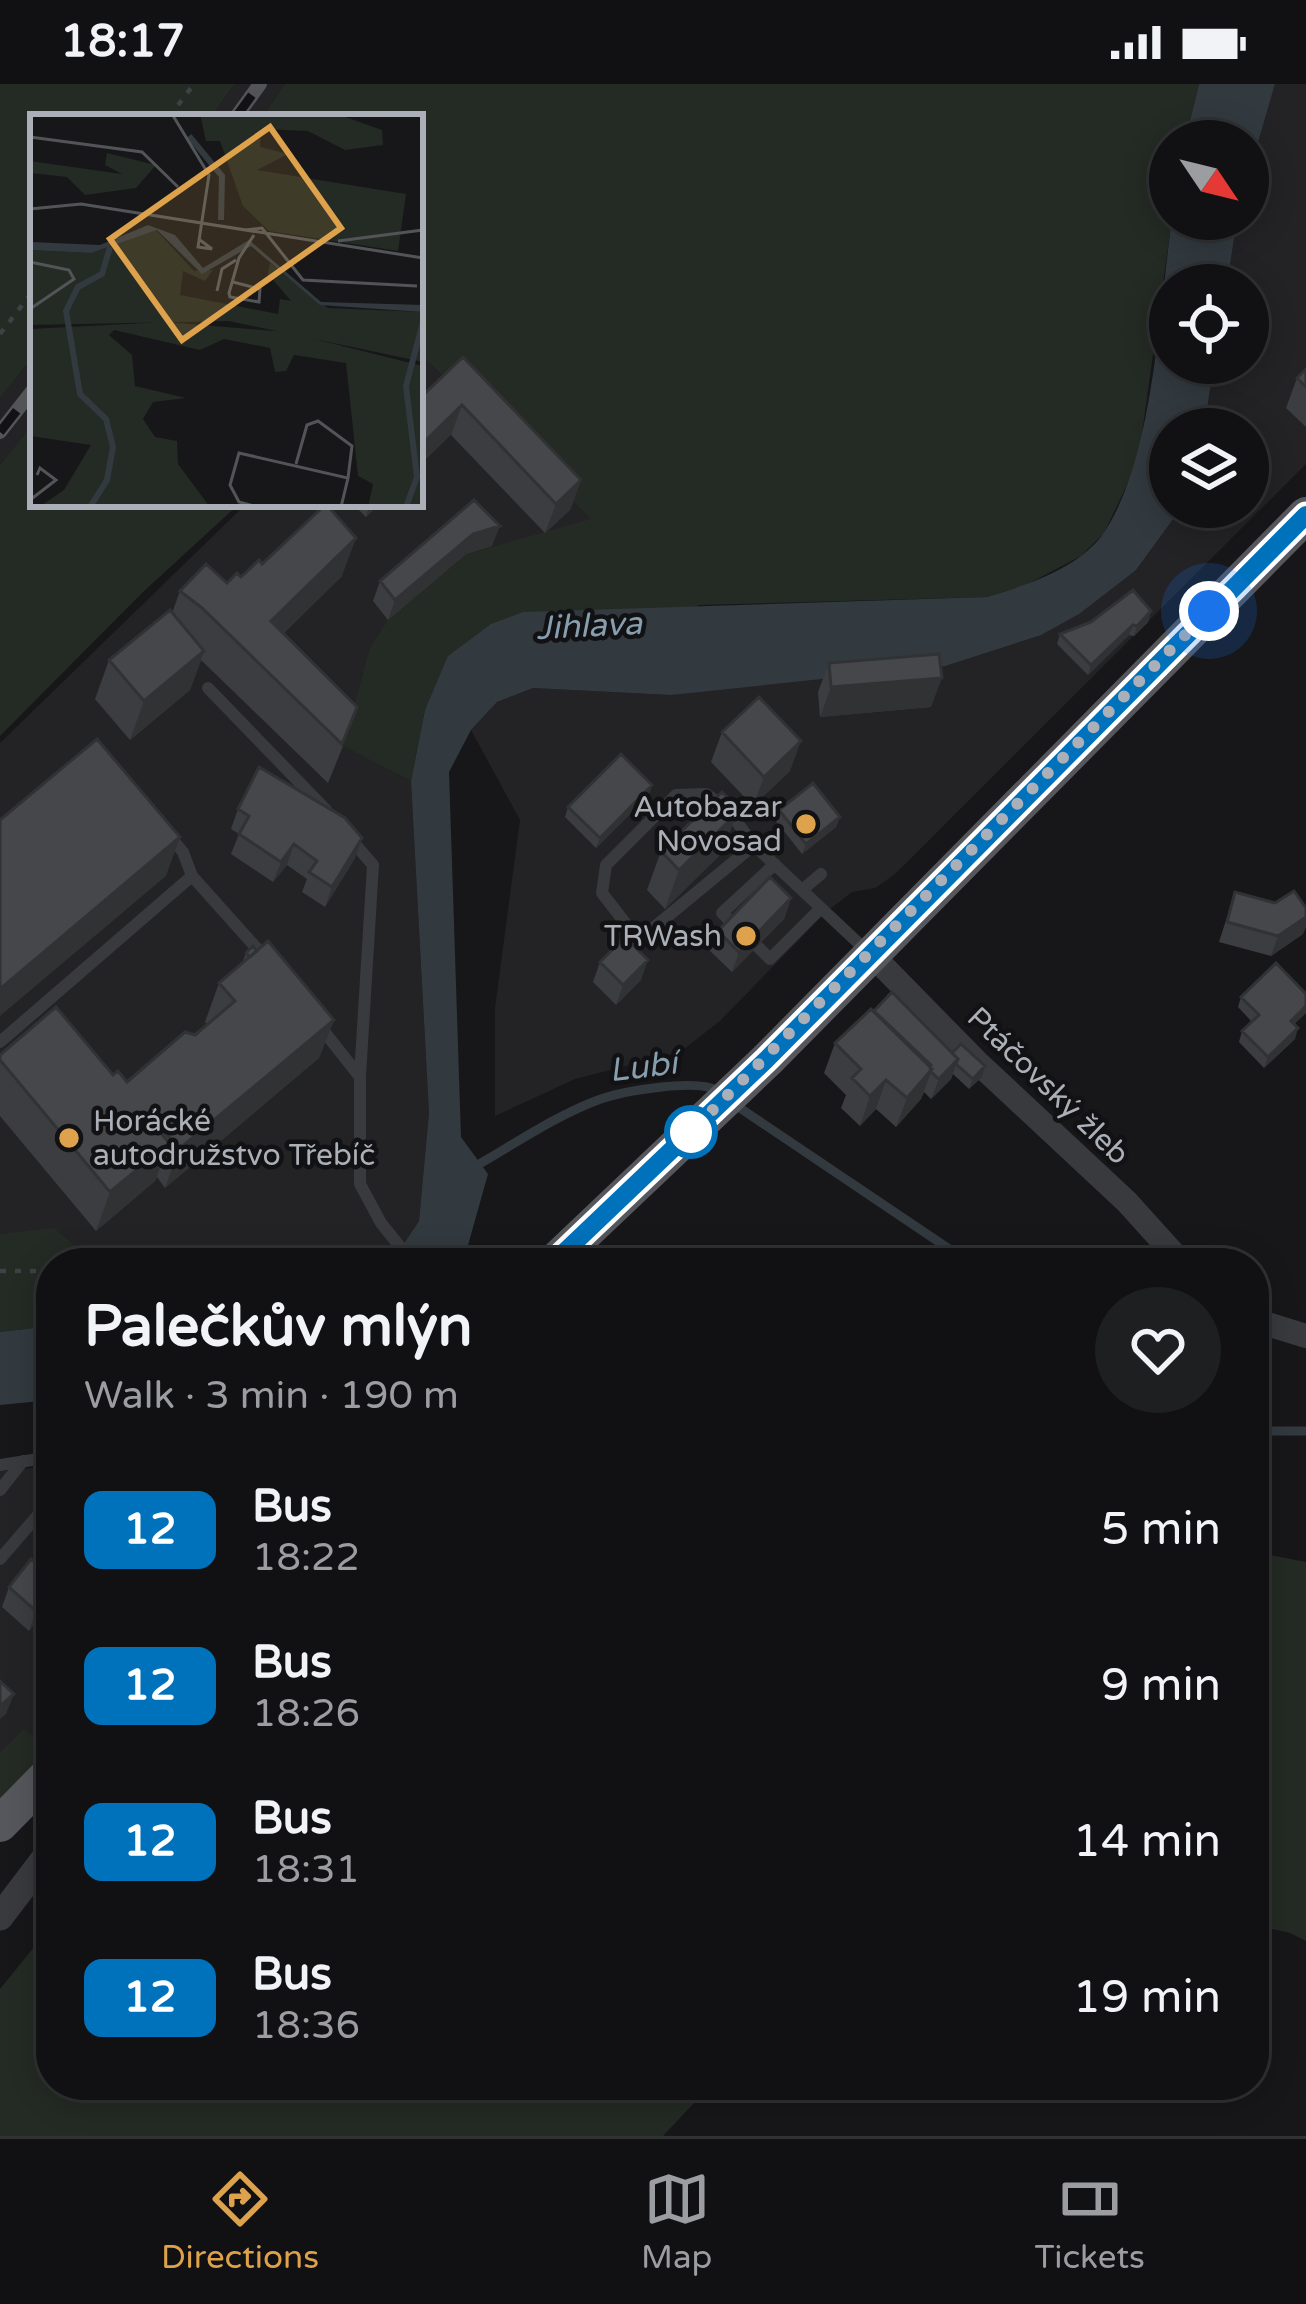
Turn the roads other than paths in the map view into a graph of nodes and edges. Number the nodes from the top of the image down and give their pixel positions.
1 (1306, 515) edge
2 (208, 688) dead end
3 (153, 817) edge
4 (754, 845) junction
5 (775, 864) junction
6 (820, 874) dead end
7 (192, 876) junction
8 (802, 890) junction
9 (821, 908) junction
10 (735, 926) edge
11 (757, 946) edge
12 (871, 954) junction
13 (283, 980) edge
14 (309, 1012) edge
15 (0, 1042) edge
16 (360, 1077) junction
17 (401, 1248) edge
18 (571, 1248) edge
19 (1168, 1248) edge
20 (1269, 1325) edge
21 (1306, 1336) edge
22 (36, 1459) edge
23 (24, 1461) junction
24 (0, 1465) edge
25 (0, 1490) edge
26 (36, 1517) edge
27 (0, 1559) edge
28 (36, 1787) edge
29 (0, 1824) edge
30 (36, 1870) edge
31 (0, 1918) edge

1 - 12 main road
2 - 16 lane
3 - 7 lane
4 - 4 lane
4 - 5 lane
5 - 8 lane
5 - 10 lane
6 - 8 lane
7 - 13 lane
7 - 15 lane
8 - 9 lane
9 - 11 lane
9 - 12 lane
12 - 18 main road
12 - 19 street, Ptáčovský žleb
14 - 16 lane
16 - 17 lane
20 - 21 street
22 - 23 lane
23 - 24 lane
23 - 25 lane
26 - 27 lane
28 - 29 main road
30 - 31 street

